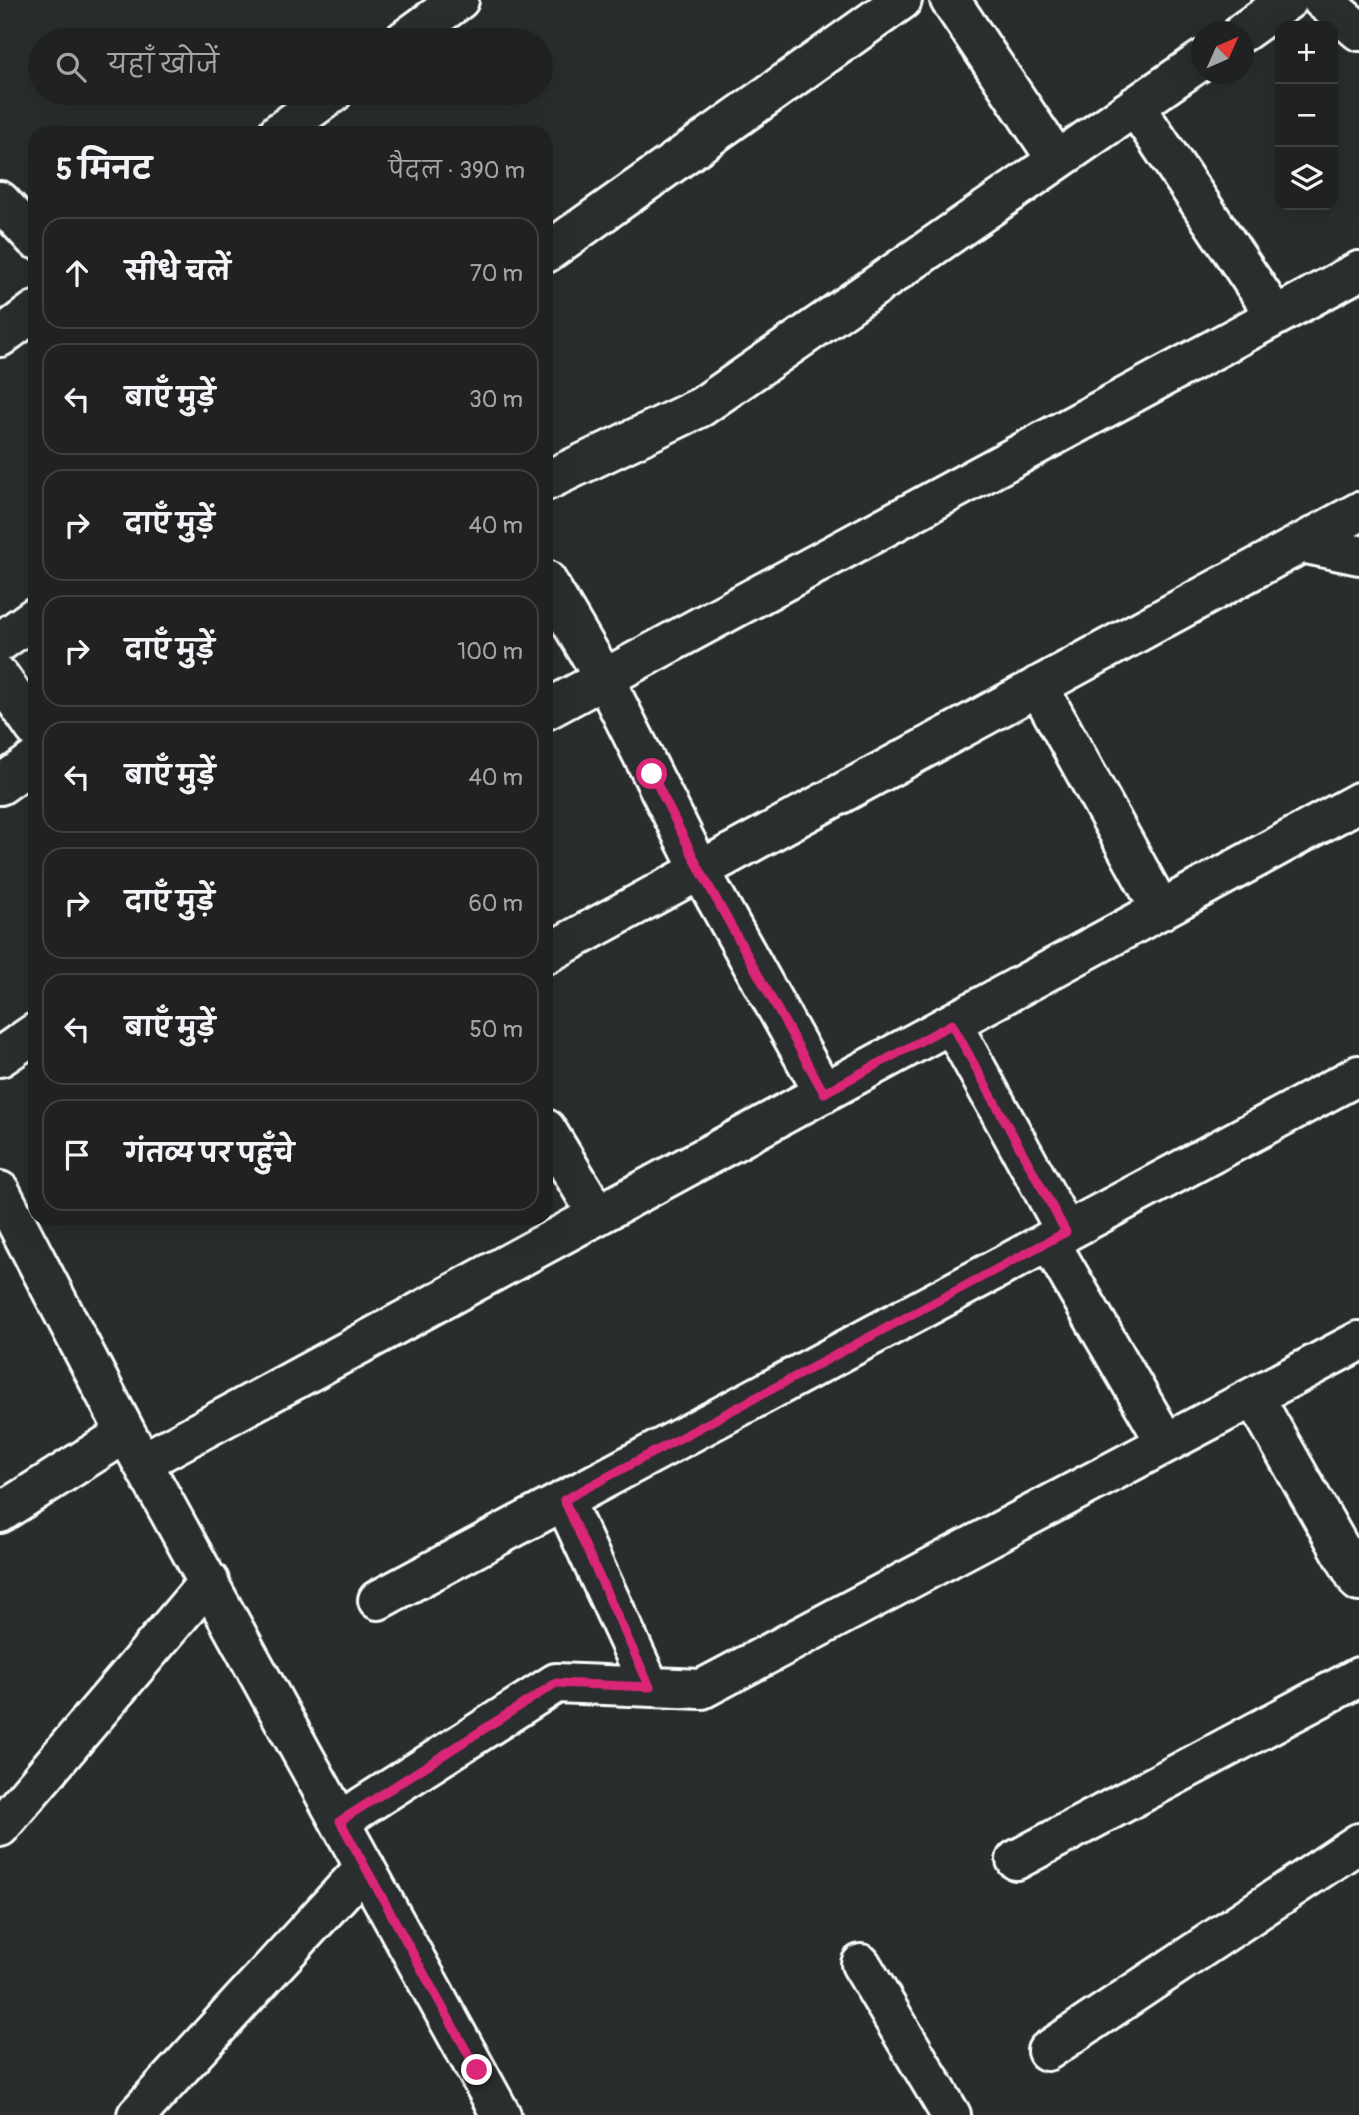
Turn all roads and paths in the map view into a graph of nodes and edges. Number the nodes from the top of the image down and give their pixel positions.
1 (459, 0) edge
2 (902, 0) edge
3 (950, 0) edge
4 (1288, 0) edge
5 (1322, 0) edge
6 (1254, 24) edge
7 (420, 28) edge
8 (1359, 31) edge
9 (1191, 68) edge
10 (316, 105) edge
11 (1135, 106) junction
12 (288, 126) edge
13 (1057, 160) junction
14 (0, 201) edge
15 (28, 231) edge
16 (553, 248) edge
17 (1359, 271) edge
18 (1275, 315) junction
19 (28, 316) edge
20 (0, 337) edge
21 (553, 478) edge
22 (1359, 512) edge
23 (1301, 544) junction
24 (1359, 555) edge
25 (553, 592) edge
26 (28, 622) edge
27 (0, 642) edge
28 (0, 677) edge
29 (604, 678) junction
30 (1038, 687) junction
31 (553, 706) edge
32 (28, 718) edge
33 (28, 765) edge
34 (0, 785) edge
35 (1359, 802) edge
36 (700, 870) junction
37 (1161, 909) junction
38 (553, 950) edge
39 (952, 1024) junction
40 (28, 1038) edge
41 (0, 1058) edge
42 (1359, 1075) edge
43 (824, 1093) junction
44 (553, 1141) edge
45 (0, 1191) edge
46 (598, 1215) junction
47 (1058, 1236) junction
48 (1359, 1341) edge
49 (1254, 1397) junction
50 (1166, 1443) junction
51 (135, 1447) junction
52 (564, 1500) junction
53 (0, 1513) edge
54 (209, 1581) junction
55 (1359, 1582) edge
56 (379, 1600) dead end
57 (1359, 1677) edge
58 (650, 1687) junction
59 (340, 1821) junction
60 (0, 1827) edge
61 (1359, 1843) edge
62 (1016, 1860) dead end
63 (365, 1867) junction
64 (861, 1964) dead end
65 (1047, 2051) dead end
66 (137, 2115) edge
67 (501, 2115) edge
68 (951, 2115) edge

1 - 7 street
2 - 16 street
3 - 13 street
4 - 6 street
5 - 8 street
9 - 11 street
10 - 12 street
11 - 13 street
11 - 18 street
13 - 21 street
14 - 15 street
17 - 18 street
18 - 29 street
19 - 20 street
22 - 23 street
23 - 24 street
23 - 30 street
25 - 29 street
26 - 27 street
28 - 32 street
29 - 31 street
29 - 36 street
30 - 36 street
30 - 37 street
33 - 34 street
35 - 37 street
36 - 38 street
36 - 43 street
37 - 39 street
39 - 43 street
39 - 47 street
40 - 41 street
42 - 47 street
43 - 46 street
44 - 46 street
45 - 51 street
46 - 51 street
47 - 50 street
47 - 52 street
48 - 49 street
49 - 50 street
49 - 55 street
50 - 58 street
51 - 53 street
51 - 54 street
52 - 56 street
52 - 58 street
54 - 59 street
54 - 60 street
57 - 62 street
58 - 59 street
59 - 63 street
61 - 65 street
63 - 66 street
63 - 67 street
64 - 68 street

